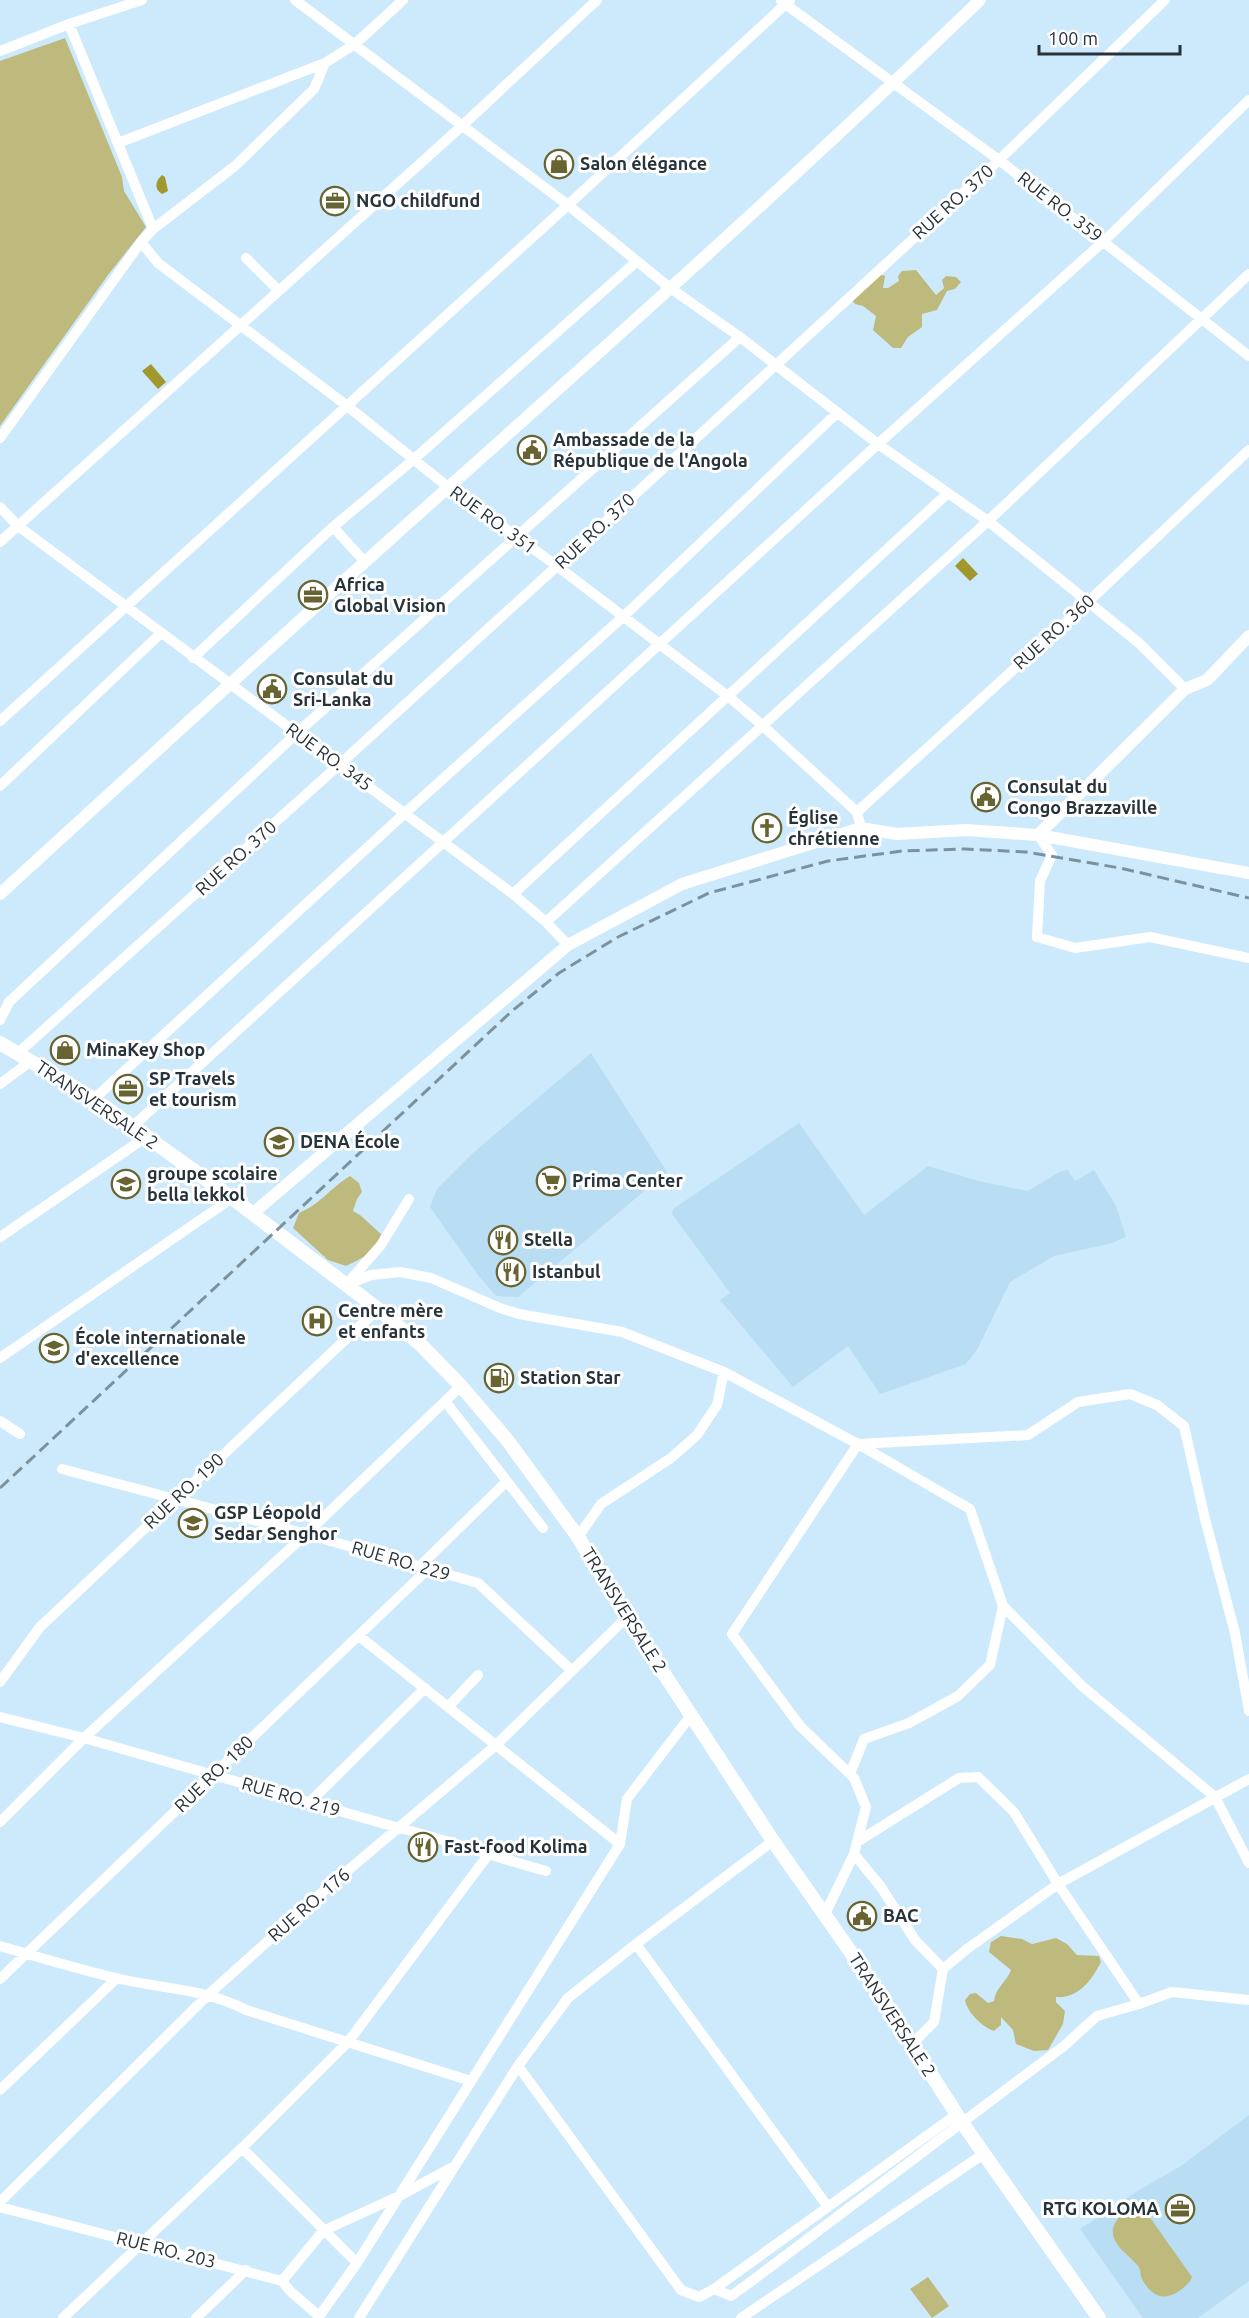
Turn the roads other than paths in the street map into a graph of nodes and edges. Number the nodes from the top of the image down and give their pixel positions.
1 (142, 0) edge
2 (295, 0) edge
3 (403, 0) edge
4 (597, 0) edge
5 (980, 0) edge
6 (1165, 0) edge
7 (785, 2) edge
8 (69, 24) junction
9 (355, 44) junction
10 (0, 51) edge
11 (325, 63) junction
12 (894, 83) junction
13 (1249, 100) edge
14 (463, 125) junction
15 (118, 143) junction
16 (999, 160) junction
17 (568, 205) junction
18 (153, 229) junction
19 (1104, 241) junction
20 (141, 242) junction
21 (246, 258) dead end
22 (637, 261) junction
23 (1249, 274) edge
24 (670, 288) junction
25 (278, 290) junction
26 (1203, 318) junction
27 (240, 325) junction
28 (740, 338) junction
29 (1249, 356) edge
30 (775, 364) junction
31 (346, 405) junction
32 (837, 413) junction
33 (0, 438) edge
34 (878, 444) junction
35 (1249, 450) edge
36 (413, 460) junction
37 (448, 487) junction
38 (948, 493) junction
39 (0, 507) edge
40 (988, 520) junction
41 (18, 526) junction
42 (333, 527) junction
43 (517, 538) junction
44 (0, 542) edge
45 (365, 562) junction
46 (557, 566) junction
47 (1089, 601) junction
48 (126, 607) junction
49 (624, 616) junction
50 (161, 633) junction
51 (1249, 636) edge
52 (660, 643) junction
53 (193, 658) junction
54 (229, 685) junction
55 (1185, 689) junction
56 (729, 697) junction
57 (0, 721) edge
58 (764, 726) junction
59 (297, 734) junction
60 (340, 764) junction
61 (0, 786) edge
62 (857, 812) junction
63 (405, 813) junction
64 (861, 828) junction
65 (1038, 835) junction
66 (443, 844) junction
67 (1249, 873) edge
68 (0, 894) edge
69 (513, 894) junction
70 (546, 922) junction
71 (568, 945) junction
72 (1249, 958) edge
73 (0, 1020) edge
74 (0, 1043) edge
75 (18, 1053) junction
76 (31, 1061) junction
77 (0, 1084) edge
78 (94, 1099) junction
79 (132, 1127) junction
80 (146, 1137) junction
81 (232, 1198) junction
82 (409, 1199) dead end
83 (252, 1214) junction
84 (0, 1237) edge
85 (346, 1285) junction
86 (378, 1309) junction
87 (0, 1358) edge
88 (724, 1372) junction
89 (461, 1386) junction
90 (445, 1401) junction
91 (0, 1421) edge
92 (20, 1434) dead end
93 (858, 1444) junction
94 (62, 1469) dead end
95 (506, 1482) junction
96 (175, 1500) junction
97 (543, 1528) dead end
98 (306, 1534) junction
99 (578, 1537) junction
100 (424, 1567) junction
101 (1003, 1606) junction
102 (627, 1617) junction
103 (359, 1636) junction
104 (571, 1670) junction
105 (478, 1675) dead end
106 (0, 1682) edge
107 (425, 1688) junction
108 (448, 1707) junction
109 (1249, 1711) edge
110 (692, 1714) junction
111 (0, 1716) edge
112 (84, 1738) junction
113 (495, 1746) junction
114 (850, 1774) junction
115 (212, 1776) junction
116 (1249, 1779) edge
117 (1215, 1797) junction
118 (310, 1802) junction
119 (0, 1822) edge
120 (399, 1828) junction
121 (773, 1841) junction
122 (857, 1842) junction
123 (620, 1844) junction
124 (854, 1854) junction
125 (488, 1855) junction
126 (1249, 1863) edge
127 (546, 1871) dead end
128 (1058, 1884) junction
129 (825, 1914) junction
130 (636, 1944) junction
131 (0, 1946) edge
132 (27, 1953) junction
133 (943, 1969) junction
134 (117, 1978) junction
135 (0, 1979) edge
136 (209, 1995) junction
137 (1249, 2000) edge
138 (1139, 2004) junction
139 (348, 2042) junction
140 (912, 2044) junction
141 (518, 2066) junction
142 (471, 2081) junction
143 (0, 2090) edge
144 (960, 2119) junction
145 (242, 2148) junction
146 (985, 2154) junction
147 (454, 2167) junction
148 (399, 2196) junction
149 (0, 2202) edge
150 (0, 2207) edge
151 (828, 2207) junction
152 (323, 2230) junction
153 (140, 2244) junction
154 (357, 2263) junction
155 (246, 2270) junction
156 (282, 2281) junction
157 (714, 2289) junction
158 (319, 2317) edge
159 (63, 2318) edge
160 (196, 2318) edge
161 (359, 2318) edge
162 (741, 2318) edge
163 (1099, 2318) edge

1 - 8 street
2 - 9 street
3 - 9 street
4 - 14 street
5 - 12 street
6 - 16 street, RUE RO. 370
7 - 12 street, RUE RO. 359
7 - 17 street
8 - 10 street
8 - 15 street
9 - 11 street
9 - 14 street
11 - 15 street
11 - 18 street
12 - 16 street, RUE RO. 359
12 - 24 street
13 - 19 street
14 - 17 street
14 - 25 street
15 - 18 street
16 - 19 street, RUE RO. 359
16 - 30 street, RUE RO. 370
17 - 22 street
17 - 31 street
18 - 20 street
19 - 26 street, RUE RO. 359
19 - 34 street
20 - 27 street, RUE RO. 351
20 - 33 street
21 - 25 street
22 - 24 street
22 - 36 street
23 - 26 street
24 - 28 street
24 - 37 street
25 - 27 street
26 - 29 street, RUE RO. 359
26 - 40 street
27 - 31 street, RUE RO. 351
27 - 41 street
28 - 30 street
28 - 43 street
30 - 32 street
30 - 46 street, RUE RO. 370
31 - 36 street, RUE RO. 351
31 - 48 street
32 - 34 street
32 - 49 street
34 - 38 street
34 - 52 street
35 - 47 street, RUE RO. 360
36 - 37 street, RUE RO. 351
36 - 42 street
37 - 43 street, RUE RO. 351
37 - 45 street
38 - 40 street
38 - 56 street
39 - 41 street, RUE RO. 345
40 - 47 street
40 - 58 street
41 - 44 street
41 - 48 street, RUE RO. 345
42 - 45 street
42 - 53 street
43 - 46 street, RUE RO. 351
43 - 59 street
45 - 54 street
46 - 49 street, RUE RO. 351
46 - 60 street, RUE RO. 370
47 - 55 street
47 - 62 street, RUE RO. 360
48 - 50 street, RUE RO. 345
48 - 57 street
49 - 52 street, RUE RO. 351
49 - 63 street
50 - 53 street, RUE RO. 345
50 - 61 street
51 - 55 street
52 - 56 street, RUE RO. 351
52 - 66 street
53 - 54 street, RUE RO. 345
54 - 59 street, RUE RO. 345
54 - 68 street
55 - 65 street
56 - 58 street, RUE RO. 351
56 - 69 street
58 - 62 street, RUE RO. 351
58 - 70 street
59 - 60 street, RUE RO. 345
59 - 73 street
60 - 63 street, RUE RO. 345
60 - 75 street, RUE RO. 370
62 - 64 street
63 - 66 street, RUE RO. 345
63 - 78 street
64 - 65 street
64 - 71 street
65 - 67 street
65 - 72 street
66 - 69 street, RUE RO. 345
66 - 79 street
69 - 70 street, RUE RO. 345
70 - 71 street, RUE RO. 345
71 - 83 street
74 - 75 main road, TRANSVERSALE 2
75 - 76 main road, TRANSVERSALE 2
76 - 77 street
76 - 78 main road, TRANSVERSALE 2
78 - 79 main road, TRANSVERSALE 2
79 - 80 main road, TRANSVERSALE 2
80 - 81 main road, TRANSVERSALE 2
80 - 84 street
81 - 83 main road, TRANSVERSALE 2
81 - 87 street
82 - 85 street
83 - 85 main road, TRANSVERSALE 2
85 - 86 main road, TRANSVERSALE 2
85 - 88 street
86 - 89 main road, TRANSVERSALE 2
86 - 96 street, RUE RO. 190
88 - 93 street
88 - 99 street
89 - 90 street
89 - 99 main road, TRANSVERSALE 2
90 - 95 street
90 - 98 street
91 - 92 street
93 - 101 street
93 - 109 street
93 - 114 street
94 - 96 street, RUE RO. 229
95 - 97 street
95 - 100 street, RUE RO. 180
96 - 98 street, RUE RO. 229
96 - 106 street, RUE RO. 190
98 - 100 street, RUE RO. 229
98 - 112 street
99 - 102 main road, TRANSVERSALE 2
100 - 103 street, RUE RO. 180
100 - 104 street, RUE RO. 229
101 - 114 street
101 - 117 street
102 - 104 street, RUE RO. 176
102 - 110 main road, TRANSVERSALE 2
103 - 107 street
103 - 115 street, RUE RO. 180
104 - 113 street, RUE RO. 176
105 - 108 street
107 - 108 street
107 - 118 street
108 - 113 street
110 - 121 main road, TRANSVERSALE 2
110 - 123 street
111 - 112 street, RUE RO. 219
112 - 115 street, RUE RO. 219
112 - 119 street
113 - 120 street, RUE RO. 176
113 - 123 street
114 - 122 street
115 - 118 street, RUE RO. 219
115 - 132 street, RUE RO. 180
116 - 117 street
117 - 126 street
117 - 128 street
118 - 120 street, RUE RO. 219
120 - 125 street, RUE RO. 219
120 - 136 street, RUE RO. 176
121 - 129 main road, TRANSVERSALE 2
121 - 130 street
122 - 124 street
122 - 128 street
123 - 142 street
124 - 129 street
124 - 133 street
125 - 127 street, RUE RO. 219
125 - 139 street
128 - 133 street
128 - 138 street
129 - 140 main road, TRANSVERSALE 2
130 - 141 street
130 - 151 street
131 - 132 street
132 - 134 street
132 - 135 street, RUE RO. 180
133 - 140 street
134 - 136 street
134 - 143 street
136 - 139 street
136 - 149 street, RUE RO. 176
137 - 138 street
138 - 144 street
139 - 142 street
139 - 145 street
140 - 144 main road, TRANSVERSALE 2
141 - 147 street
141 - 157 street
142 - 148 street
144 - 146 main road, TRANSVERSALE 2
144 - 151 street
144 - 157 street
145 - 152 street
145 - 153 street
146 - 162 street
146 - 163 main road, TRANSVERSALE 2
147 - 148 street
147 - 161 street
148 - 152 street
148 - 154 street
150 - 153 street, RUE RO. 203
151 - 157 street
152 - 154 street
152 - 156 street
153 - 155 street, RUE RO. 203
153 - 159 street
154 - 158 street
155 - 156 street, RUE RO. 203
155 - 160 street
156 - 158 street, RUE RO. 203

